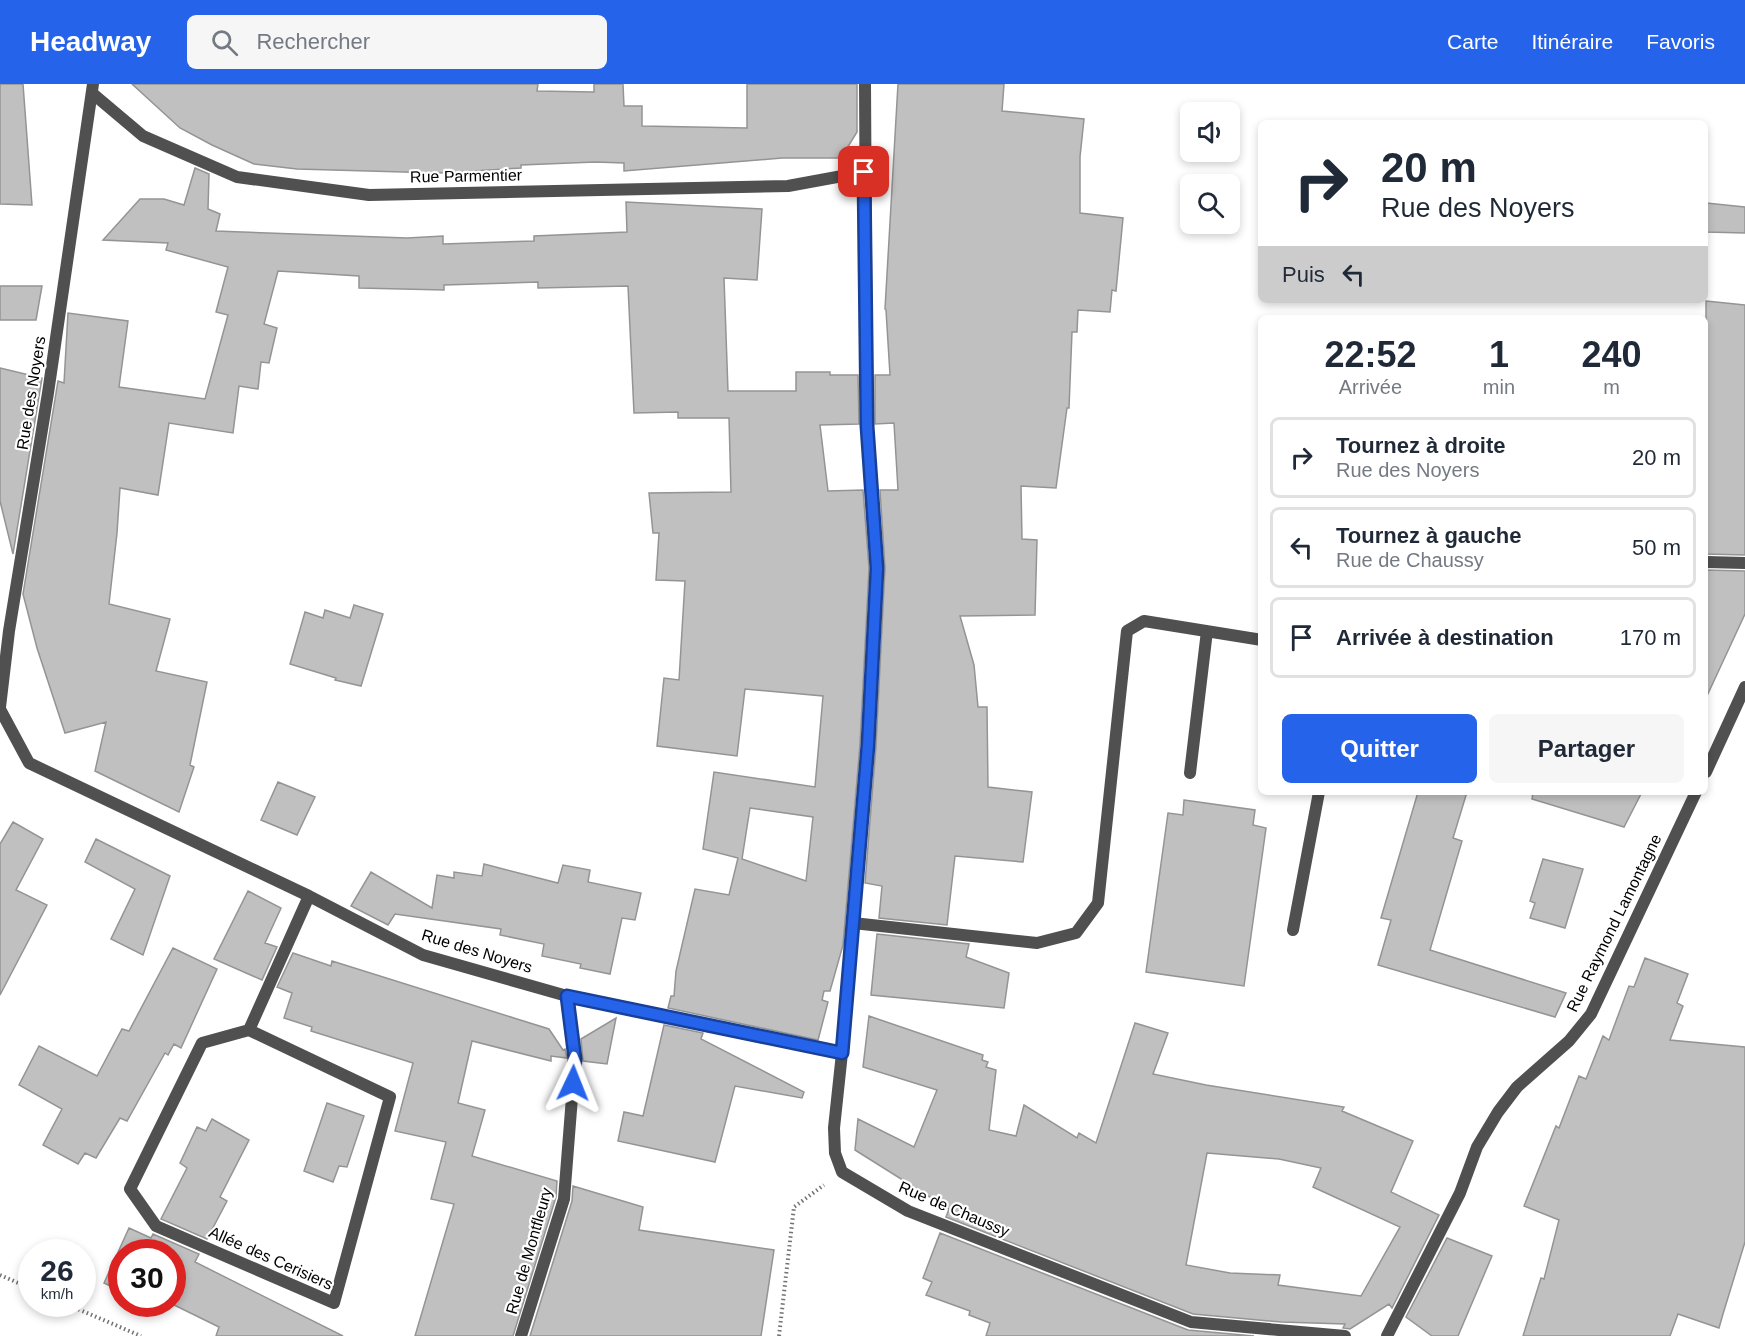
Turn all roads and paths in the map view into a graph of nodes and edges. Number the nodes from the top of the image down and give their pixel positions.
1 (865, 84) edge
2 (93, 88) edge
3 (864, 172) junction
4 (1708, 562) edge
5 (1745, 563) edge
6 (1207, 631) junction
7 (1258, 639) edge
8 (1745, 687) edge
9 (0, 708) edge
10 (1708, 768) edge
11 (1190, 773) dead end
12 (1318, 795) edge
13 (1695, 795) edge
14 (309, 896) junction
15 (853, 923) junction
16 (1293, 930) dead end
17 (567, 996) junction
18 (249, 1030) junction
19 (842, 1053) junction
20 (842, 1172) junction
21 (0, 1275) edge
22 (18, 1283) edge
23 (96, 1317) edge
24 (141, 1336) edge
25 (521, 1336) edge
26 (779, 1336) edge
27 (1345, 1336) edge
28 (1387, 1336) edge

1 - 3 street
2 - 3 street, Rue Parmentier
2 - 9 street, Rue des Noyers
3 - 15 street
4 - 5 street
6 - 7 street
6 - 11 street
6 - 15 street
8 - 10 street
9 - 14 street, Rue des Noyers
12 - 16 street
13 - 28 street, Rue Raymond Lamontagne
14 - 17 street, Rue des Noyers
14 - 18 street
15 - 19 street
17 - 19 street, Rue des Noyers
17 - 25 street, Rue de Montfleury
18 - 18 street, Allée des Cerisiers
19 - 20 street
20 - 26 path
20 - 27 street, Rue de Chaussy
21 - 22 path
23 - 24 path

